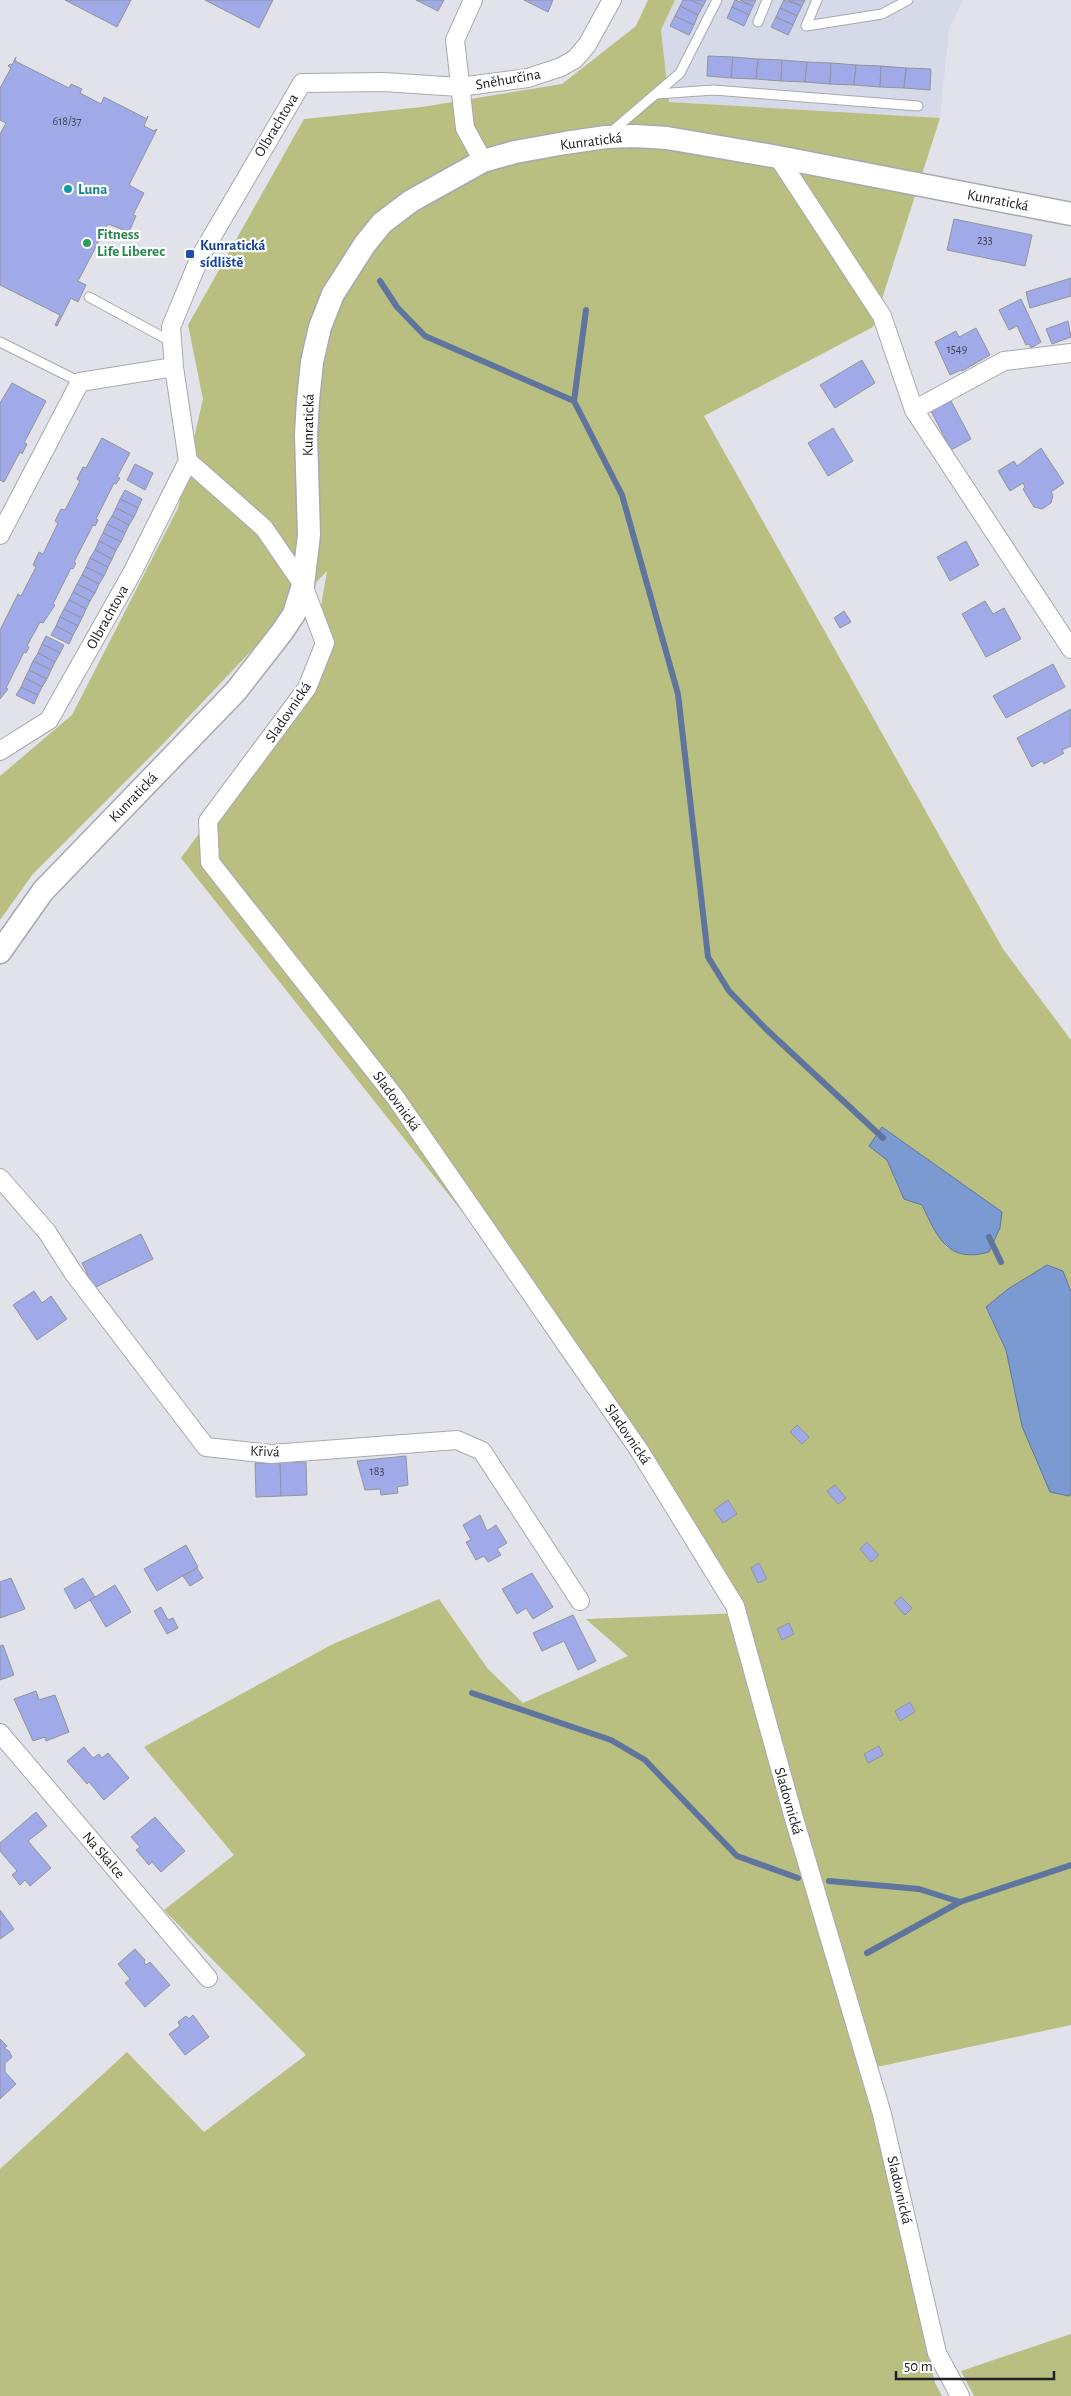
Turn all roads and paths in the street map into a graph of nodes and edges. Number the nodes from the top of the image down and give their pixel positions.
1 (473, 0) edge
2 (612, 0) edge
3 (716, 0) edge
4 (767, 0) edge
5 (817, 0) edge
6 (908, 0) edge
7 (758, 22) dead end
8 (459, 87) junction
9 (656, 94) junction
10 (918, 106) dead end
11 (606, 137) junction
12 (778, 157) junction
13 (483, 161) junction
14 (1071, 214) edge
15 (89, 297) dead end
16 (0, 342) edge
17 (172, 342) junction
18 (1071, 354) edge
19 (174, 367) junction
20 (80, 382) junction
21 (914, 410) junction
22 (188, 461) junction
23 (0, 535) edge
24 (303, 585) junction
25 (1071, 649) edge
26 (0, 751) edge
27 (0, 952) edge
28 (0, 1178) edge
29 (580, 1601) dead end
30 (0, 1733) edge
31 (208, 1978) dead end
32 (960, 2396) edge

1 - 8 street
2 - 8 street, Sněhurčina
3 - 9 lane
4 - 7 lane
5 - 6 lane
8 - 13 street
8 - 17 street, Olbrachtova
9 - 10 lane
9 - 11 lane
11 - 12 street, Kunratická
11 - 13 street, Kunratická
12 - 14 street, Kunratická
12 - 21 street
13 - 24 street, Kunratická
15 - 17 lane
16 - 20 lane
17 - 19 street, Olbrachtova
18 - 21 street
19 - 20 street
19 - 22 street, Olbrachtova
20 - 23 street
21 - 25 street
22 - 24 street
22 - 26 street, Olbrachtova
24 - 27 street, Kunratická
24 - 32 street, Sladovnická
28 - 29 street, Křivá
30 - 31 street, Na Skalce

